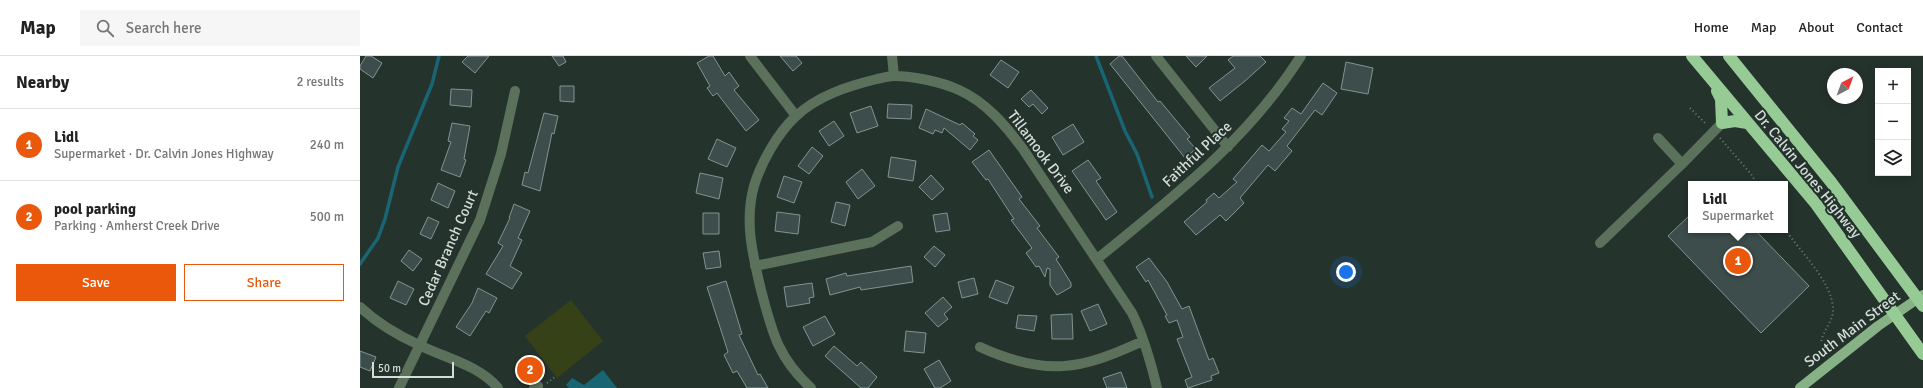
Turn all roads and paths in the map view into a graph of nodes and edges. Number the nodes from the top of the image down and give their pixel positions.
1 (750, 56) edge
2 (892, 56) edge
3 (1156, 56) edge
4 (1301, 56) edge
5 (1692, 56) edge
6 (1729, 56) edge
7 (894, 76) junction
8 (1711, 79) junction
9 (515, 91) dead end
10 (1690, 108) dead end
11 (796, 116) junction
12 (1722, 123) junction
13 (1747, 123) junction
14 (1709, 126) dead end
15 (1718, 136) dead end
16 (1658, 138) dead end
17 (1228, 147) junction
18 (1682, 164) junction
19 (1755, 181) edge
20 (898, 226) dead end
21 (1788, 233) edge
22 (1600, 243) dead end
23 (1097, 259) junction
24 (756, 266) junction
25 (1921, 300) edge
26 (360, 307) edge
27 (1895, 314) junction
28 (1143, 342) junction
29 (1821, 344) dead end
30 (420, 346) junction
31 (980, 347) dead end
32 (1923, 354) edge
33 (556, 376) dead end
34 (550, 381) dead end
35 (399, 388) edge
36 (498, 388) edge
37 (811, 388) edge
38 (1157, 388) edge
39 (1800, 388) edge

1 - 11 street
2 - 7 street
3 - 17 street
4 - 17 street, Faithful Place
5 - 8 highway, Dr. Calvin Jones Highway
6 - 25 highway, Dr. Calvin Jones Highway
7 - 11 street, Tillamook Drive
7 - 23 street, Tillamook Drive
8 - 12 highway
8 - 13 highway, Dr. Calvin Jones Highway
9 - 30 street, Cedar Branch Court
10 - 14 path
11 - 24 street, Tillamook Drive
12 - 13 highway
12 - 18 street
13 - 27 highway, Dr. Calvin Jones Highway
15 - 19 path
16 - 18 street
17 - 23 street, Faithful Place
18 - 22 street
20 - 24 street
21 - 29 path
23 - 28 street, Tillamook Drive
24 - 37 street, Tillamook Drive
25 - 27 main road, South Main Street
26 - 30 street
27 - 32 highway, Dr. Calvin Jones Highway
27 - 39 main road, South Main Street
28 - 31 street
28 - 38 street, Tillamook Drive
30 - 35 street, Cedar Branch Court
30 - 36 street
33 - 34 path

